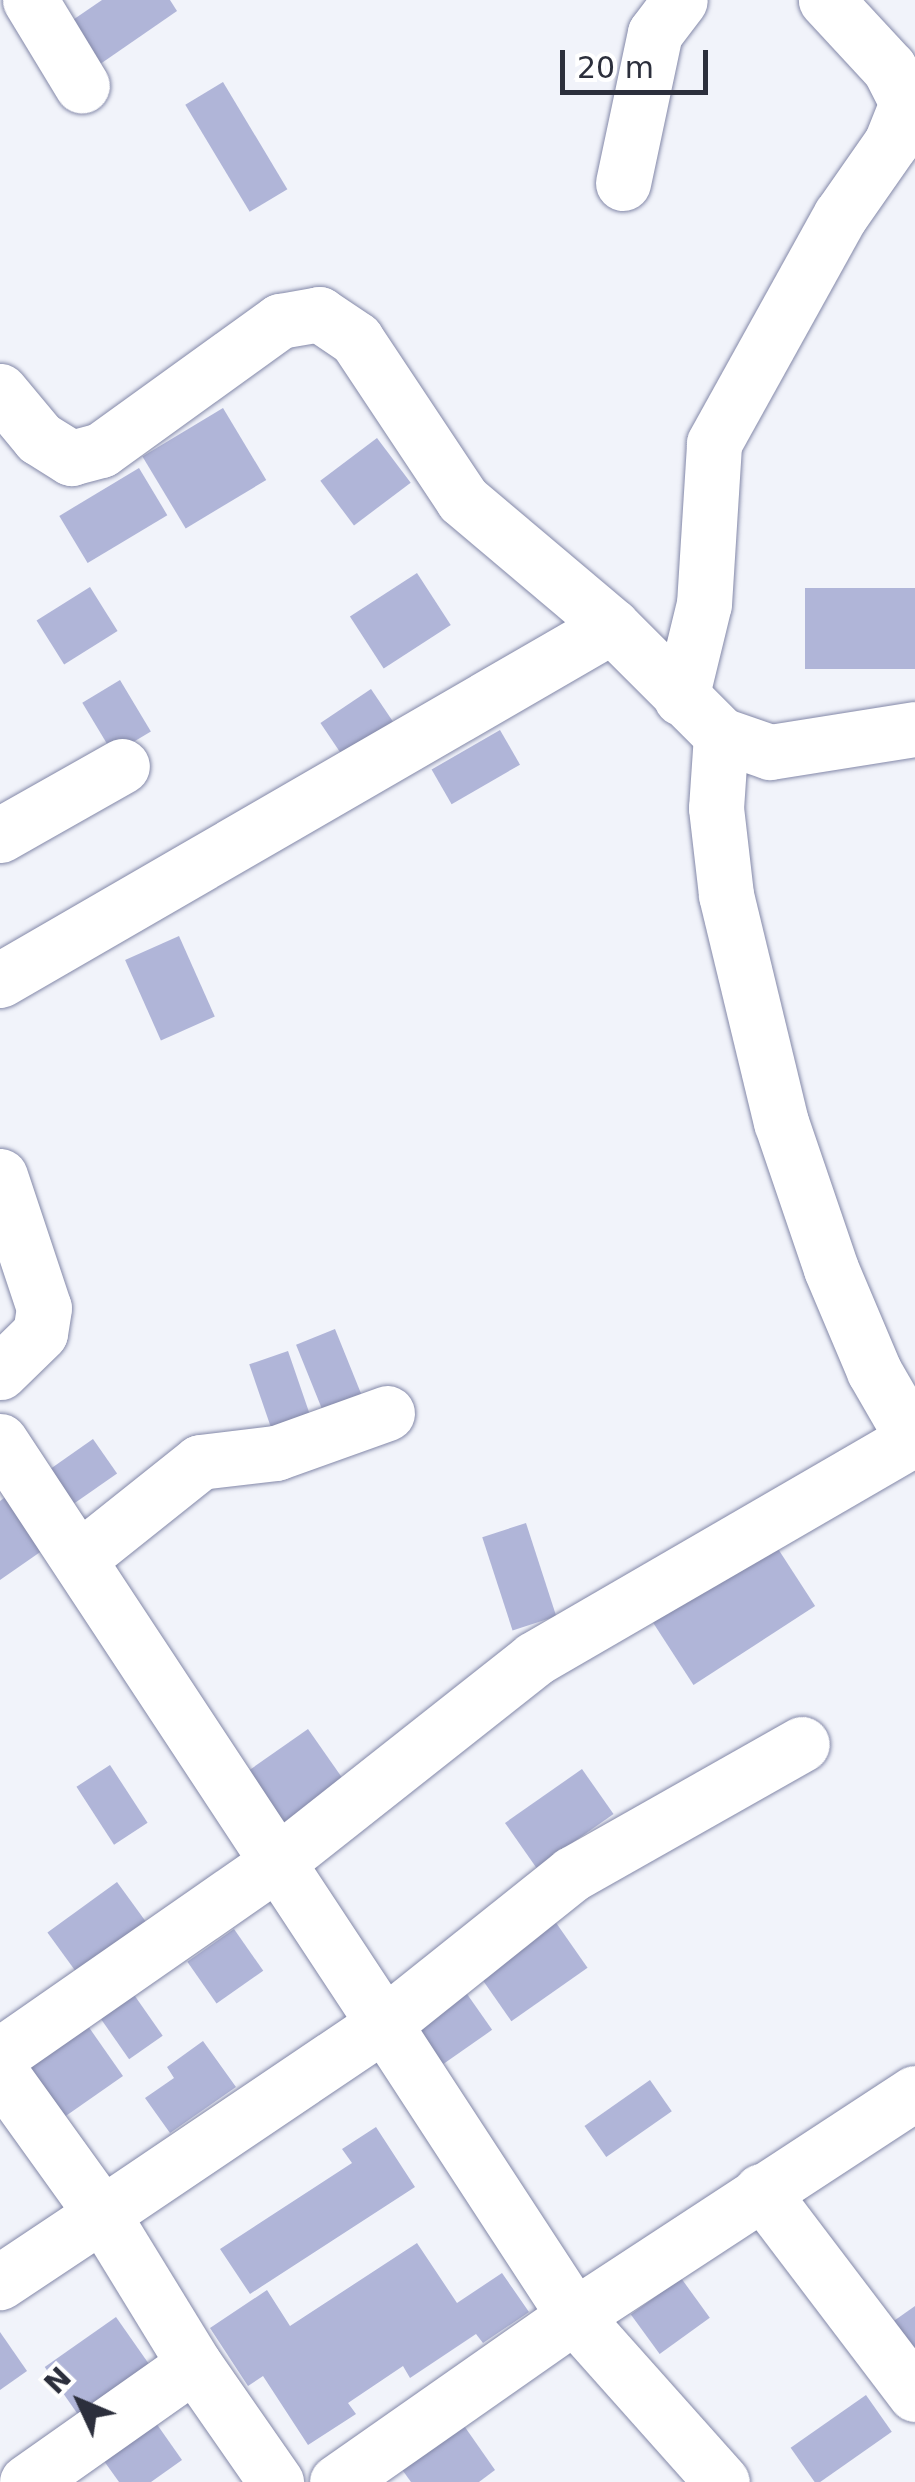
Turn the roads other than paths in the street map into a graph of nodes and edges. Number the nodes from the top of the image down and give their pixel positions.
1 (30, 0) edge
2 (680, 0) edge
3 (826, 0) edge
4 (82, 86) dead end
5 (624, 183) dead end
6 (0, 391) edge
7 (612, 626) junction
8 (681, 698) junction
9 (915, 728) edge
10 (721, 735) junction
11 (122, 766) dead end
12 (0, 835) edge
13 (1, 978) edge
14 (0, 1176) edge
15 (0, 1372) edge
16 (387, 1413) dead end
17 (0, 1441) edge
18 (914, 1441) edge
19 (81, 1557) junction
20 (802, 1744) dead end
21 (276, 1863) junction
22 (384, 2024) junction
23 (0, 2055) edge
24 (0, 2072) edge
25 (915, 2093) edge
26 (761, 2191) junction
27 (102, 2214) junction
28 (0, 2282) edge
29 (574, 2316) junction
30 (194, 2364) junction
31 (915, 2394) edge
32 (27, 2482) edge
33 (276, 2482) edge
34 (336, 2482) edge
35 (722, 2482) edge

1 - 4 street
2 - 5 street
3 - 8 street
6 - 7 street
7 - 8 street
7 - 13 street
8 - 10 street
9 - 10 street
10 - 18 street
11 - 12 street
14 - 15 street
16 - 19 street
17 - 19 street
18 - 21 street
19 - 21 street
20 - 22 street
21 - 22 street
21 - 23 street
22 - 27 street
22 - 29 street
24 - 27 street
25 - 26 street
26 - 29 street
26 - 31 street
27 - 28 street
27 - 30 street
29 - 34 street
29 - 35 street
30 - 32 street
30 - 33 street

